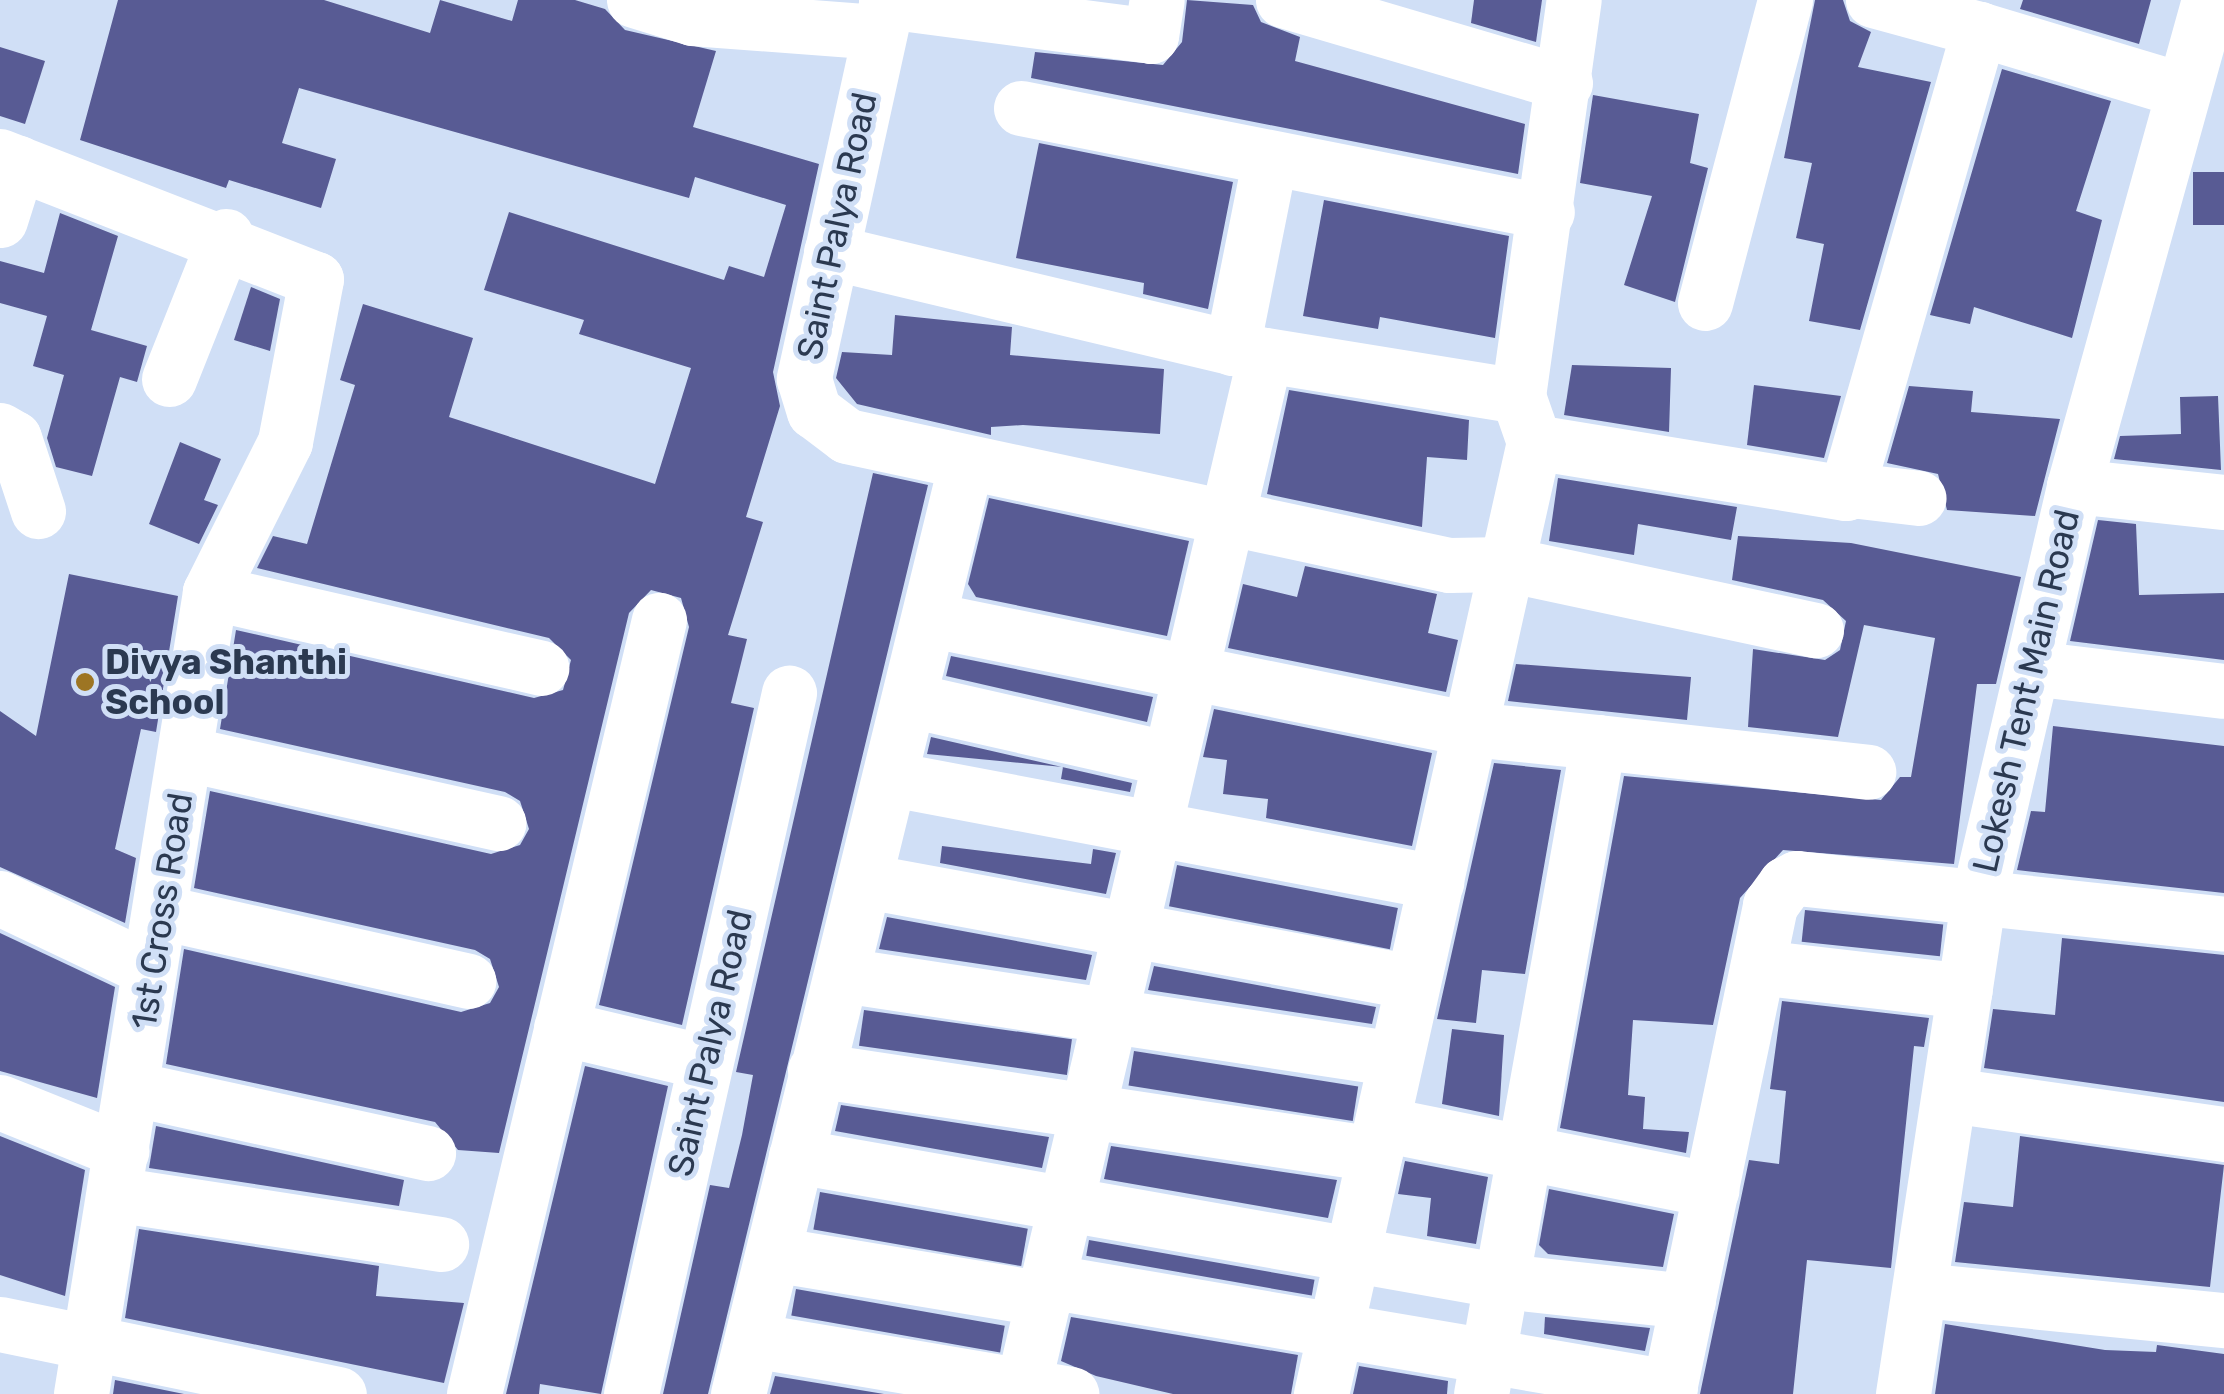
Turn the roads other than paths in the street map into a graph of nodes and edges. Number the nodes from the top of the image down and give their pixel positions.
1 (634, 0) edge
2 (1157, 0) edge
3 (1282, 0) edge
4 (1574, 0) edge
5 (1785, 0) edge
6 (1873, 0) edge
7 (2209, 0) edge
8 (884, 11) edge
9 (1978, 29) junction
10 (1565, 83) junction
11 (2179, 88) junction
12 (1021, 108) dead end
13 (1270, 158) junction
14 (9, 160) edge
15 (1547, 212) junction
16 (0, 220) edge
17 (226, 236) junction
18 (831, 252) junction
19 (1705, 304) dead end
20 (1249, 351) junction
21 (169, 379) dead end
22 (1526, 419) junction
23 (0, 430) edge
24 (966, 462) junction
25 (2074, 486) junction
26 (1851, 490) junction
27 (1919, 498) dead end
28 (2224, 502) edge
29 (38, 511) dead end
30 (1226, 515) junction
31 (1507, 564) junction
32 (210, 592) junction
33 (659, 620) dead end
34 (932, 620) junction
35 (1816, 630) dead end
36 (541, 668) dead end
37 (2032, 668) junction
38 (1188, 670) junction
39 (2224, 690) edge
40 (789, 692) dead end
41 (910, 700) junction
42 (1470, 729) junction
43 (1598, 742) junction
44 (187, 754) junction
45 (1169, 759) junction
46 (1868, 772) dead end
47 (892, 779) junction
48 (498, 823) dead end
49 (1152, 829) junction
50 (866, 881) junction
51 (1436, 882) junction
52 (1979, 895) junction
53 (0, 898) edge
54 (160, 912) junction
55 (2224, 924) edge
56 (1129, 930) junction
57 (1758, 967) junction
58 (149, 969) junction
59 (842, 975) junction
60 (468, 981) dead end
61 (1414, 982) junction
62 (1965, 991) junction
63 (1108, 1016) junction
64 (561, 1028) junction
65 (1395, 1059) junction
66 (705, 1062) junction
67 (815, 1070) junction
68 (134, 1090) junction
69 (1950, 1095) junction
70 (0, 1102) edge
71 (1085, 1110) junction
72 (2224, 1134) edge
73 (1378, 1139) junction
74 (1529, 1146) junction
75 (428, 1153) dead end
76 (796, 1156) junction
77 (118, 1173) junction
78 (1711, 1190) junction
79 (1067, 1198) junction
80 (440, 1244) dead end
81 (1354, 1250) junction
82 (773, 1254) junction
83 (1503, 1281) junction
84 (1046, 1290) junction
85 (1921, 1290) junction
86 (1688, 1301) junction
87 (2224, 1320) edge
88 (0, 1324) edge
89 (1336, 1330) junction
90 (752, 1340) junction
91 (84, 1368) edge
92 (1485, 1375) edge
93 (1669, 1390) edge
94 (1038, 1392) edge
95 (338, 1394) edge
96 (474, 1394) edge
97 (630, 1394) edge
98 (738, 1394) edge
99 (1321, 1394) edge
100 (1903, 1394) edge

1 - 8 street
2 - 8 street
3 - 10 street
4 - 10 street
5 - 19 street
6 - 9 street
7 - 11 street, Lokesh Tent Main Road
8 - 18 street, Saint Palya Road
9 - 11 street
9 - 26 street
10 - 15 street
11 - 25 street, Lokesh Tent Main Road
12 - 13 street
13 - 15 street
13 - 20 street
14 - 16 street
14 - 17 street
15 - 22 street
17 - 21 street
17 - 32 street, 1st Cross Road
18 - 20 street
18 - 24 street, Saint Palya Road
20 - 22 street
20 - 30 street
22 - 26 street
22 - 31 street
23 - 29 street
24 - 30 street
24 - 34 street
25 - 28 street
25 - 37 street, Lokesh Tent Main Road
26 - 27 street
30 - 31 street
30 - 38 street
31 - 35 street
31 - 42 street
32 - 36 street
32 - 44 street, 1st Cross Road
33 - 64 street
34 - 38 street
34 - 41 street
37 - 39 street
37 - 52 street, Lokesh Tent Main Road
38 - 42 street
38 - 45 street
40 - 66 street, Saint Palya Road
41 - 45 street
41 - 47 street
42 - 43 street
42 - 51 street
43 - 46 street
43 - 74 street
44 - 48 street
44 - 54 street, 1st Cross Road
45 - 49 street
47 - 49 street
47 - 50 street
49 - 51 street
49 - 56 street
50 - 56 street
50 - 59 street
51 - 61 street
52 - 55 street
52 - 57 street
52 - 62 street, Lokesh Tent Main Road
53 - 58 street
54 - 58 street, 1st Cross Road
54 - 60 street
56 - 61 street
56 - 63 street
57 - 62 street
57 - 78 street
58 - 68 street, 1st Cross Road
59 - 63 street
59 - 67 street
61 - 65 street
62 - 69 street, Lokesh Tent Main Road
63 - 65 street
63 - 71 street
64 - 66 street
64 - 96 street
65 - 73 street
66 - 97 street, Saint Palya Road
67 - 71 street
67 - 76 street
68 - 75 street
68 - 77 street, 1st Cross Road
69 - 72 street
69 - 85 street, Lokesh Tent Main Road
70 - 77 street
71 - 73 street
71 - 79 street
73 - 74 street
73 - 81 street
74 - 78 street
74 - 83 street
76 - 79 street
76 - 82 street
77 - 80 street
77 - 91 street, 1st Cross Road
78 - 86 street
79 - 81 street
79 - 84 street
81 - 83 street
81 - 89 street
82 - 84 street
82 - 90 street
83 - 86 street
83 - 92 street
84 - 89 street
84 - 94 street
85 - 87 street
85 - 100 street, Lokesh Tent Main Road
86 - 93 street
88 - 91 street
89 - 92 street
89 - 99 street
90 - 94 street
90 - 98 street
91 - 95 street
92 - 93 street

